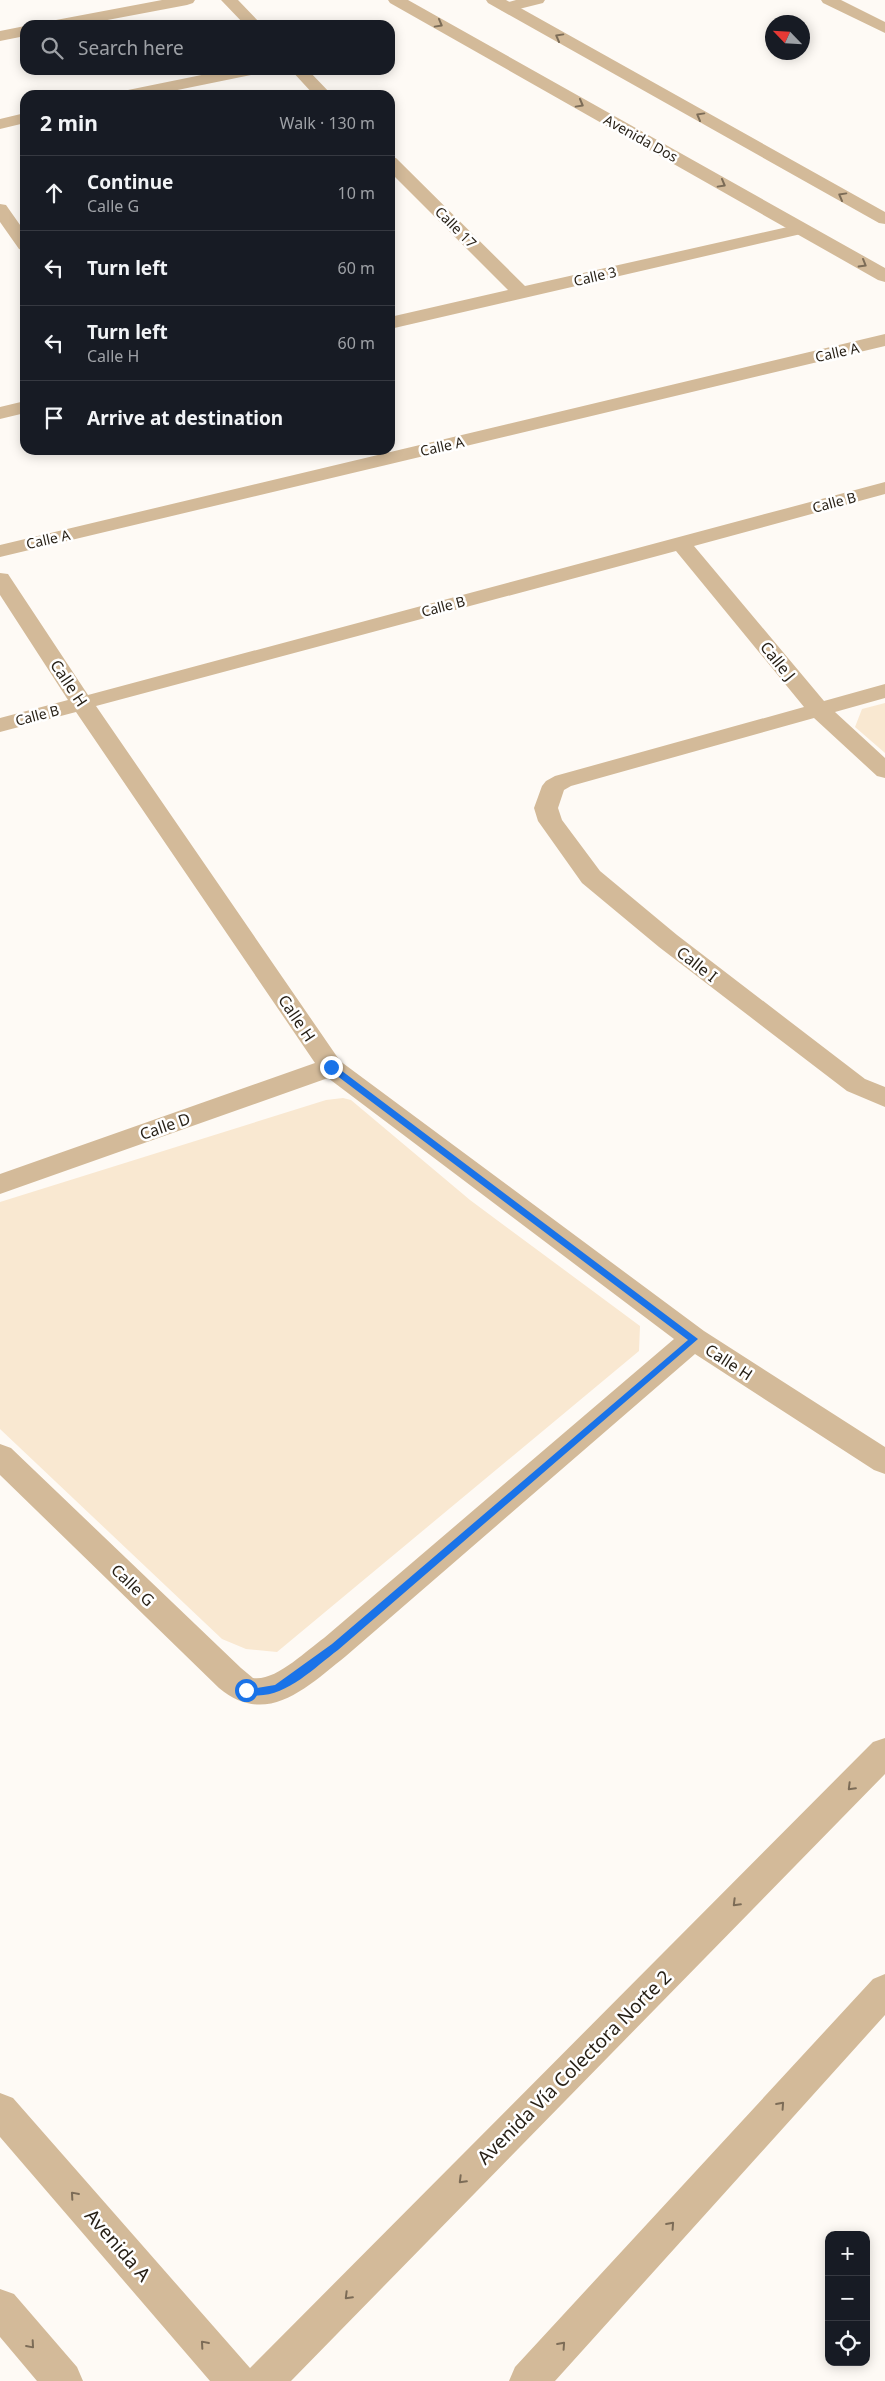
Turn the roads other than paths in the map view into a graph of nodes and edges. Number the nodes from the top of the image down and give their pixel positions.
1 (187, 0) edge
2 (229, 0) edge
3 (396, 0) edge
4 (537, 0) edge
5 (829, 0) edge
6 (501, 4) edge
7 (82, 20) edge
8 (249, 20) edge
9 (885, 28) edge
10 (20, 32) edge
11 (0, 36) edge
12 (226, 75) edge
13 (304, 75) edge
14 (153, 90) edge
15 (319, 90) edge
16 (20, 119) edge
17 (0, 124) edge
18 (395, 167) edge
19 (0, 209) edge
20 (885, 219) edge
21 (801, 229) junction
22 (20, 238) edge
23 (885, 276) edge
24 (521, 293) junction
25 (395, 322) edge
26 (885, 340) edge
27 (20, 408) edge
28 (0, 413) edge
29 (885, 488) edge
30 (681, 543) junction
31 (0, 551) edge
32 (0, 579) edge
33 (885, 691) edge
34 (82, 703) junction
35 (818, 709) junction
36 (0, 725) edge
37 (885, 771) edge
38 (331, 1067) junction
39 (885, 1098) edge
40 (0, 1184) edge
41 (694, 1339) junction
42 (0, 1456) edge
43 (885, 1462) edge
44 (885, 1752) edge
45 (885, 1990) edge
46 (0, 2110) edge
47 (0, 2308) edge
48 (63, 2381) edge
49 (236, 2381) edge
50 (264, 2381) edge
51 (529, 2381) edge

1 - 7 street
2 - 8 street
3 -> 21 street, Avenida Dos
4 - 6 street
5 - 9 street
20 -> 6 street
10 - 11 street
12 - 14 street
13 - 15 street
16 - 17 street
18 - 24 street, Calle 17
19 - 22 street
21 -> 23 street, Avenida Dos
21 - 24 street, Calle 3
24 - 25 street, Calle 3
26 - 31 street, Calle A
27 - 28 street
29 - 30 street, Calle B
30 - 34 street, Calle B
30 - 35 street, Calle J
32 - 34 street, Calle H
33 - 35 street
34 - 36 street, Calle B
34 - 38 street, Calle H
35 - 37 street, Calle J
35 - 39 street, Calle I
38 - 40 street, Calle D
38 - 41 street, Calle H
41 - 42 street, Calle G
41 - 43 street, Calle H
44 -> 50 street, Avenida Vía Colectora Norte 2
51 -> 45 street
49 -> 46 street, Avenida A
47 -> 48 street

